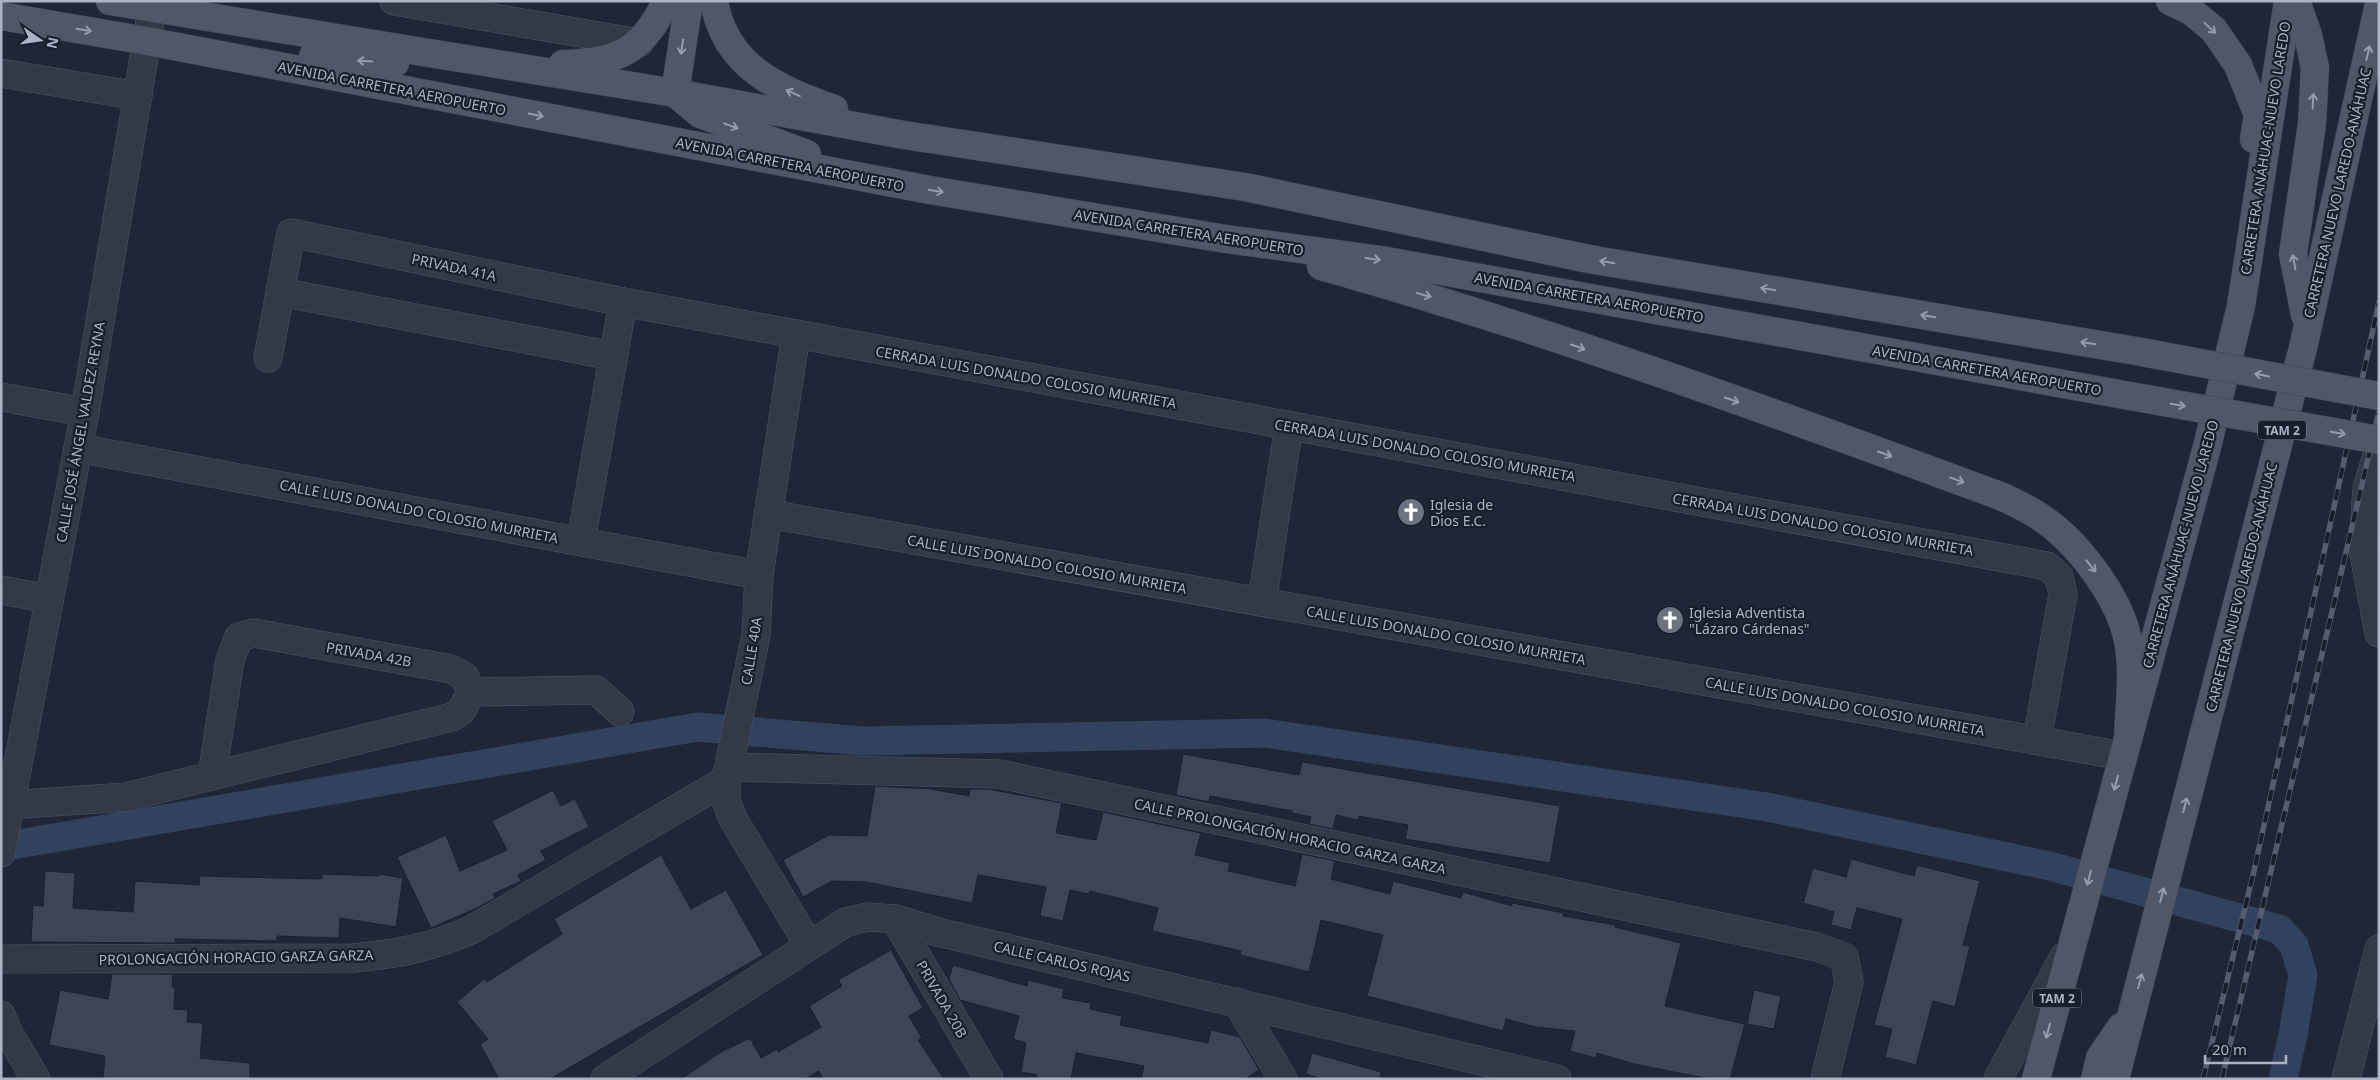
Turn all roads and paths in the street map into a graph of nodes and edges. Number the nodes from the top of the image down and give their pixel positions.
1 (110, 1) edge
2 (394, 1) edge
3 (666, 1) edge
4 (690, 1) edge
5 (714, 1) edge
6 (2170, 1) edge
7 (2288, 1) edge
8 (2296, 1) edge
9 (2379, 4) edge
10 (152, 9) junction
11 (1, 16) edge
12 (147, 41) junction
13 (639, 43) junction
14 (448, 55) junction
15 (490, 62) junction
16 (1, 73) edge
17 (675, 93) junction
18 (138, 96) junction
19 (904, 134) junction
20 (859, 177) junction
21 (1226, 239) junction
22 (280, 292) junction
23 (623, 302) junction
24 (2241, 306) junction
25 (2307, 327) junction
26 (796, 334) junction
27 (613, 356) junction
28 (268, 358) dead end
29 (2379, 396) edge
30 (1, 397) edge
31 (85, 412) junction
32 (1289, 425) junction
33 (2379, 440) edge
34 (78, 448) junction
35 (2379, 449) edge
36 (769, 514) junction
37 (580, 541) junction
38 (760, 575) junction
39 (1, 590) edge
40 (49, 599) junction
41 (1262, 602) junction
42 (2379, 633) edge
43 (471, 692) junction
44 (620, 712) dead end
45 (2037, 740) junction
46 (2125, 748) junction
47 (730, 764) junction
48 (8, 771) edge
49 (212, 776) junction
50 (9, 807) junction
51 (1, 853) edge
52 (895, 919) junction
53 (2076, 927) junction
54 (809, 945) junction
55 (2379, 949) edge
56 (1, 958) edge
57 (2373, 1000) edge
58 (1237, 1002) junction
59 (2132, 1011) junction
60 (1, 1015) edge
61 (36, 1079) edge
62 (605, 1079) edge
63 (989, 1079) edge
64 (1283, 1079) edge
65 (1557, 1079) edge
66 (1825, 1079) edge
67 (1998, 1079) edge
68 (2036, 1079) edge
69 (2095, 1079) edge
70 (2115, 1079) edge
71 (2346, 1079) edge

1 - 10 main road
2 - 13 street
3 - 13 main road
4 -> 17 main road
19 -> 5 main road
6 -> 24 main road
7 - 24 main road, CARRETERA ANÁHUAC-NUEVO LAREDO / TAM 2
25 -> 8 main road
25 -> 9 main road, CARRETERA NUEVO LAREDO-ANÁHUAC / TAM 2
10 - 12 street, CALLE JOSÉ ÁNGEL VALDEZ REYNA
10 - 14 main road
11 -> 12 main road, AVENIDA CARRETERA AEROPUERTO
14 -> 12 main road
12 - 18 street, CALLE JOSÉ ÁNGEL VALDEZ REYNA
12 -> 20 main road, AVENIDA CARRETERA AEROPUERTO
13 - 15 main road
14 - 15 main road
15 - 17 main road
16 - 18 street
17 - 19 main road
17 -> 20 main road
18 - 31 street, CALLE JOSÉ ÁNGEL VALDEZ REYNA
29 -> 19 main road, bridge
20 -> 21 main road, AVENIDA CARRETERA AEROPUERTO
21 -> 33 main road, AVENIDA CARRETERA AEROPUERTO, bridge
21 -> 46 main road
22 - 23 street, PRIVADA 41A
22 - 27 street
22 - 28 street, PRIVADA 41A
23 - 26 street, CERRADA LUIS DONALDO COLOSIO MURRIETA
23 - 27 street
24 - 46 main road, CARRETERA ANÁHUAC-NUEVO LAREDO / TAM 2
59 -> 25 main road, CARRETERA NUEVO LAREDO-ANÁHUAC / TAM 2
26 - 32 street, CERRADA LUIS DONALDO COLOSIO MURRIETA
26 - 36 street, CALLE 40A
27 - 37 street
30 - 31 street
31 - 34 street, CALLE JOSÉ ÁNGEL VALDEZ REYNA
32 - 41 street
32 - 45 street, CERRADA LUIS DONALDO COLOSIO MURRIETA
34 - 37 street, CALLE LUIS DONALDO COLOSIO MURRIETA
34 - 40 street, CALLE JOSÉ ÁNGEL VALDEZ REYNA
35 - 42 street
36 - 38 street, CALLE 40A
36 - 41 street, CALLE LUIS DONALDO COLOSIO MURRIETA
37 - 38 street, CALLE LUIS DONALDO COLOSIO MURRIETA
38 - 47 street, CALLE 40A
39 - 40 street
40 - 48 street, CALLE JOSÉ ÁNGEL VALDEZ REYNA
41 - 45 street, CALLE LUIS DONALDO COLOSIO MURRIETA
43 - 44 street
43 - 49 street
43 - 49 street, PRIVADA 42B
45 - 46 street, CALLE LUIS DONALDO COLOSIO MURRIETA
46 -> 53 main road, CARRETERA ANÁHUAC-NUEVO LAREDO / TAM 2
47 - 54 street, CALLE 40A
47 - 56 street, PROLONGACIÓN HORACIO GARZA GARZA
47 - 66 street, CALLE PROLONGACIÓN HORACIO GARZA GARZA
48 - 50 street, CALLE JOSÉ ÁNGEL VALDEZ REYNA
49 - 50 street
50 - 51 street, CALLE JOSÉ ÁNGEL VALDEZ REYNA
52 - 54 street, CALLE CARLOS ROJAS
52 - 58 street, CALLE CARLOS ROJAS
52 - 63 street, PRIVADA 20B
53 - 67 street
53 -> 68 main road, CARRETERA ANÁHUAC-NUEVO LAREDO / TAM 2
54 - 62 street, CALLE CARLOS ROJAS
55 - 57 street
57 - 71 street
58 - 64 street
58 - 65 street, CALLE CARLOS ROJAS
59 - 69 main road
59 - 70 main road, CARRETERA NUEVO LAREDO-ANÁHUAC / TAM 2
60 - 61 street

